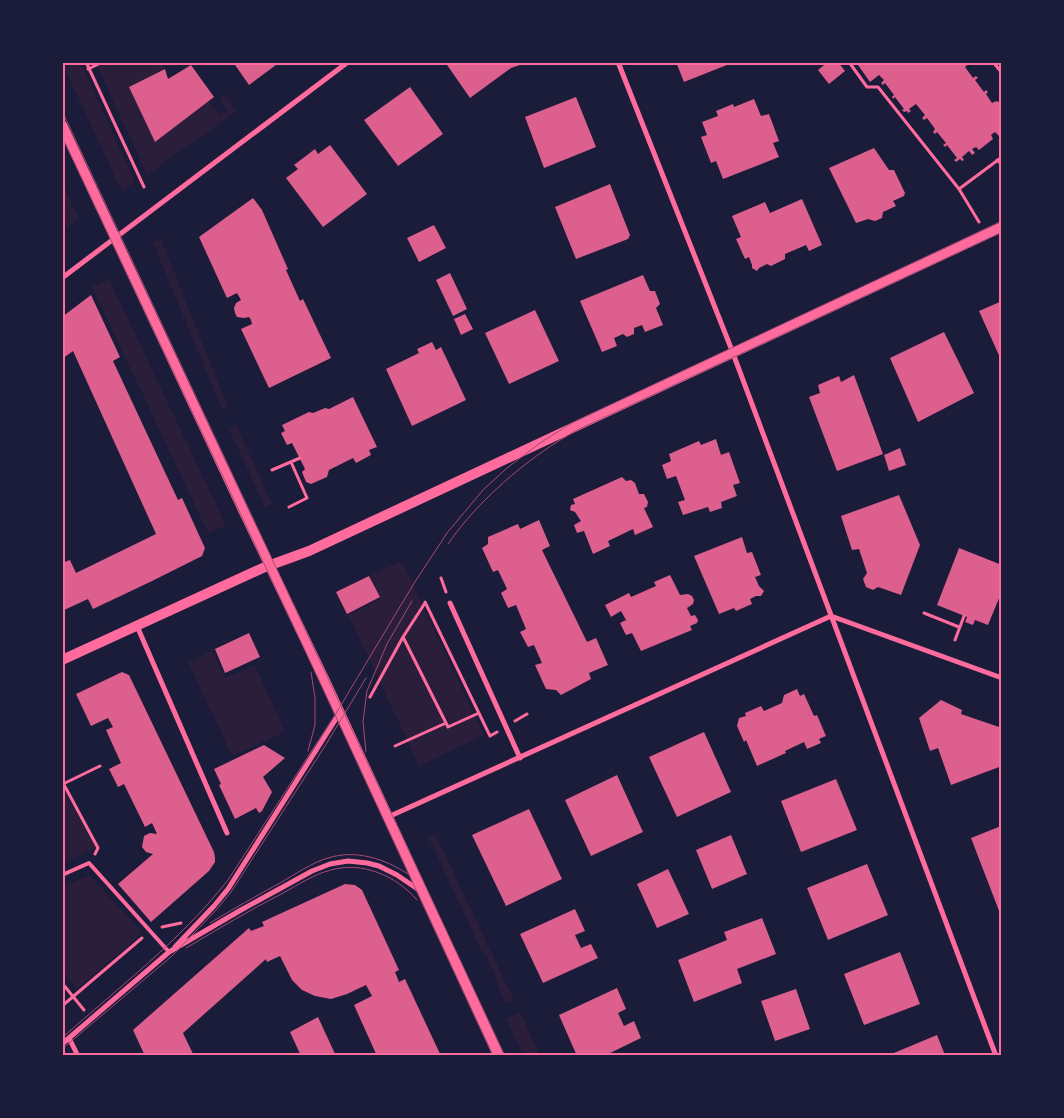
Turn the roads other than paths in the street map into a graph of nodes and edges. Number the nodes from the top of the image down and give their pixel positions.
1 (348, 62) edge
2 (618, 62) edge
3 (62, 125) edge
4 (1002, 227) edge
5 (115, 237) junction
6 (62, 278) edge
7 (732, 352) junction
8 (270, 566) junction
9 (450, 603) dead end
10 (831, 616) junction
11 (136, 626) junction
12 (62, 660) edge
13 (1002, 678) edge
14 (340, 714) junction
15 (520, 758) junction
16 (388, 817) junction
17 (227, 833) dead end
18 (62, 875) edge
19 (423, 893) junction
20 (169, 952) junction
21 (69, 1038) junction
22 (62, 1044) edge
23 (78, 1056) edge
24 (499, 1056) edge
25 (996, 1056) edge

1 - 5 street
2 - 7 street
3 - 5 main road
4 - 7 main road
5 - 6 street
5 - 8 main road
7 - 8 main road
7 - 10 street
8 - 11 main road
8 - 14 main road
9 - 15 street
10 - 13 street
10 - 15 street
10 - 25 street
11 - 12 main road
11 - 17 street
14 - 16 main road
14 - 20 street
15 - 16 street
16 - 19 main road
18 - 20 lane
19 - 20 street
19 - 24 main road
20 - 21 street
21 - 22 street
21 - 23 street

